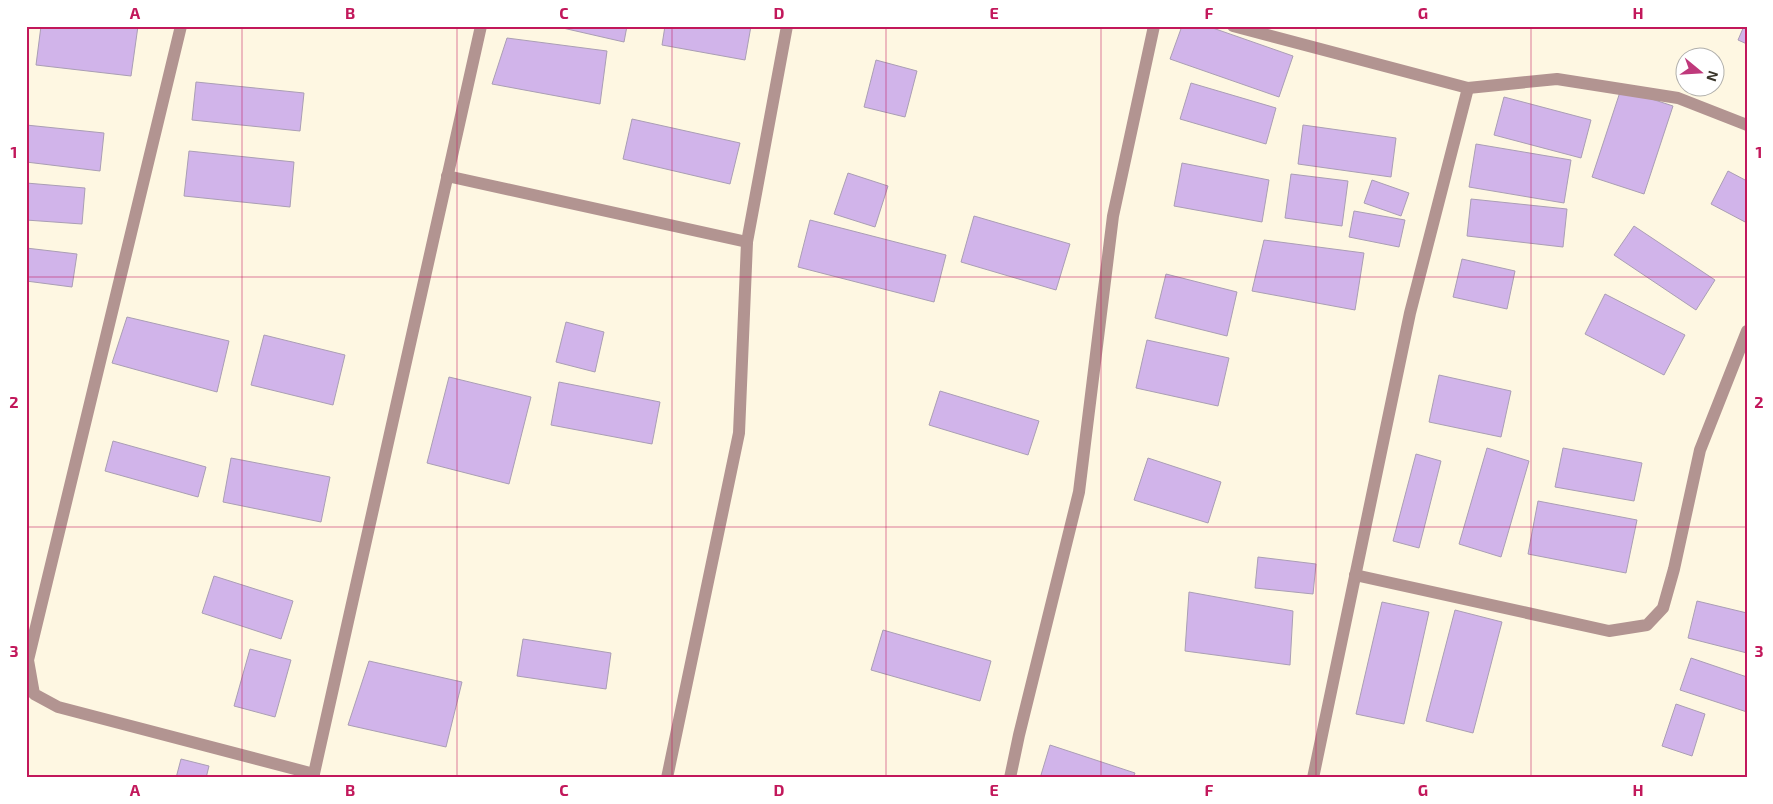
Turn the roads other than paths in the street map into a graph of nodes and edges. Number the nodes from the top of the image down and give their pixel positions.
1 (181, 26) edge
2 (481, 26) edge
3 (787, 26) edge
4 (1154, 26) edge
5 (1233, 26) edge
6 (1468, 88) junction
7 (1747, 125) edge
8 (447, 176) junction
9 (747, 242) junction
10 (1747, 331) edge
11 (1355, 576) junction
12 (313, 776) edge
13 (667, 778) edge
14 (1010, 778) edge
15 (1313, 778) edge

1 - 12 street
2 - 8 street
3 - 9 street
4 - 14 street
5 - 6 street
6 - 7 street
6 - 11 street
8 - 9 street
8 - 12 street
9 - 13 street
10 - 11 street
11 - 15 street

